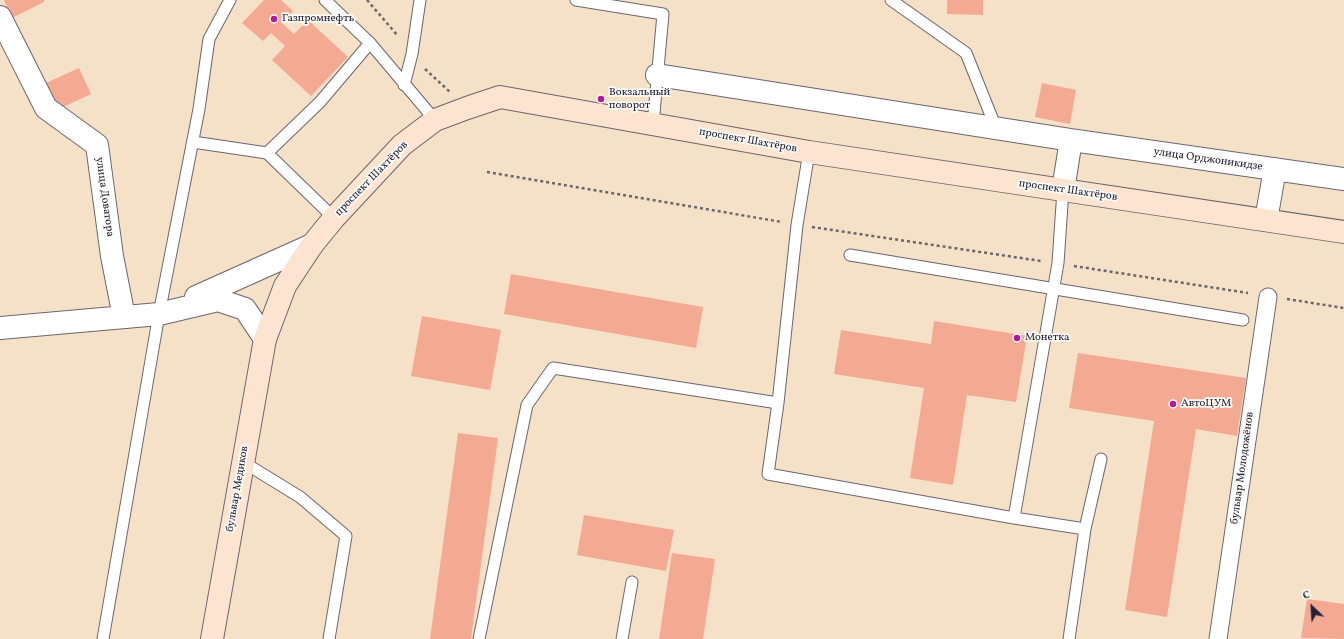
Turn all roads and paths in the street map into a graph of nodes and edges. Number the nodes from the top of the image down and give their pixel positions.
1 (230, 0) edge
2 (420, 0) edge
3 (576, 0) edge
4 (892, 0) edge
5 (329, 1) edge
6 (0, 17) edge
7 (370, 43) junction
8 (657, 75) junction
9 (404, 85) junction
10 (435, 120) junction
11 (653, 124) junction
12 (996, 128) junction
13 (1071, 140) junction
14 (193, 142) junction
15 (809, 152) junction
16 (267, 153) junction
17 (1275, 169) junction
18 (487, 172) dead end
19 (1344, 179) edge
20 (1063, 190) junction
21 (334, 218) junction
22 (1266, 220) junction
23 (797, 225) junction
24 (1344, 232) edge
25 (312, 245) junction
26 (850, 255) dead end
27 (1058, 263) junction
28 (1053, 288) junction
29 (1268, 296) junction
30 (1344, 308) edge
31 (159, 314) junction
32 (124, 317) junction
33 (1243, 320) dead end
34 (0, 328) edge
35 (264, 339) junction
36 (778, 402) junction
37 (1101, 459) dead end
38 (243, 462) junction
39 (1014, 518) junction
40 (1085, 529) junction
41 (632, 582) dead end
42 (103, 639) edge
43 (212, 639) edge
44 (329, 639) edge
45 (479, 639) edge
46 (622, 639) edge
47 (1069, 639) edge
48 (1218, 639) edge

1 - 14 lane
2 - 9 lane
3 - 8 lane
4 - 12 lane
5 - 7 lane
6 - 32 street, улица Доватора
7 - 9 lane
7 - 16 lane
8 - 11 lane
8 - 12 street, улица Орджоникидзе
9 - 10 lane
10 - 11 main road, проспект Шахтёров
10 - 21 main road, проспект Шахтёров
11 - 15 main road, проспект Шахтёров
12 - 13 street, улица Орджоникидзе
13 - 17 street, улица Орджоникидзе
13 - 20 street
14 - 16 lane
14 - 31 lane
15 - 20 main road, проспект Шахтёров
15 - 23 lane
16 - 21 lane
17 - 19 street, улица Орджоникидзе
17 - 22 street
18 - 23 path
20 - 22 main road, проспект Шахтёров
20 - 27 lane
21 - 25 main road, проспект Шахтёров
22 - 24 main road, проспект Шахтёров
23 - 27 path
23 - 36 lane
25 - 31 street
25 - 35 main road, проспект Шахтёров
26 - 28 lane
27 - 28 lane
27 - 29 path
28 - 33 lane
28 - 39 lane
29 - 30 path
29 - 48 street, бульвар Молодожёнов
31 - 32 street
31 - 35 street
31 - 42 lane
32 - 34 street
35 - 38 main road, бульвар Медиков
36 - 39 lane
36 - 45 lane
37 - 40 lane
38 - 43 main road, бульвар Медиков
38 - 44 lane
39 - 40 lane
40 - 47 lane
41 - 46 lane

